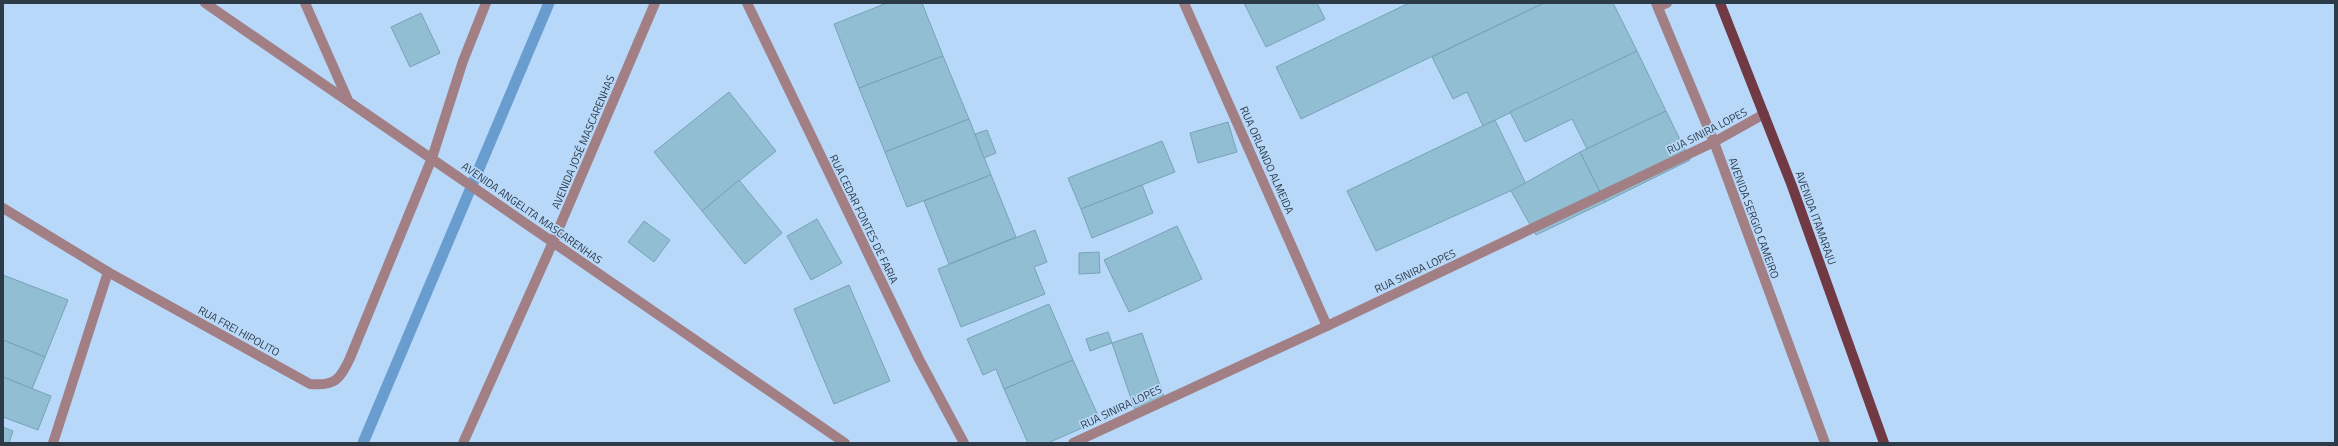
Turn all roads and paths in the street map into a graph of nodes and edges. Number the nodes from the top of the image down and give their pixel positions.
1 (205, 3) edge
2 (305, 3) edge
3 (486, 3) edge
4 (655, 3) edge
5 (747, 3) edge
6 (1184, 3) edge
7 (1720, 3) edge
8 (1661, 4) edge
9 (347, 99) junction
10 (1764, 114) junction
11 (1714, 142) junction
12 (432, 158) junction
13 (3, 208) edge
14 (553, 242) junction
15 (108, 272) junction
16 (1327, 326) junction
17 (53, 443) edge
18 (462, 443) edge
19 (845, 443) edge
20 (964, 443) edge
21 (1073, 443) edge
22 (1825, 443) edge
23 (1884, 443) edge

1 - 9 street, AVENIDA ANGELITA MASCARENHAS
2 - 9 street
3 - 12 street
4 - 14 street, AVENIDA JOSÉ MASCARENHAS
5 - 20 street, RUA CEDAR FONTES DE FARIA
6 - 16 street, RUA ORLANDO ALMEIDA
7 - 10 main road, AVENIDA ITAMARAJU
8 - 11 street, AVENIDA SERGIO CAMEIRO
9 - 12 street, AVENIDA ANGELITA MASCARENHAS
10 - 11 street, RUA SINIRA LOPES
10 - 23 main road, AVENIDA ITAMARAJU
11 - 16 street, RUA SINIRA LOPES
11 - 22 street, AVENIDA SERGIO CAMEIRO
12 - 14 street, AVENIDA ANGELITA MASCARENHAS
12 - 15 street, RUA FREI HIPOLITO
13 - 15 street, RUA FREI HIPOLITO
14 - 18 street, AVENIDA JOSÉ MASCARENHAS
14 - 19 street, AVENIDA ANGELITA MASCARENHAS
15 - 17 street
16 - 21 street, RUA SINIRA LOPES

